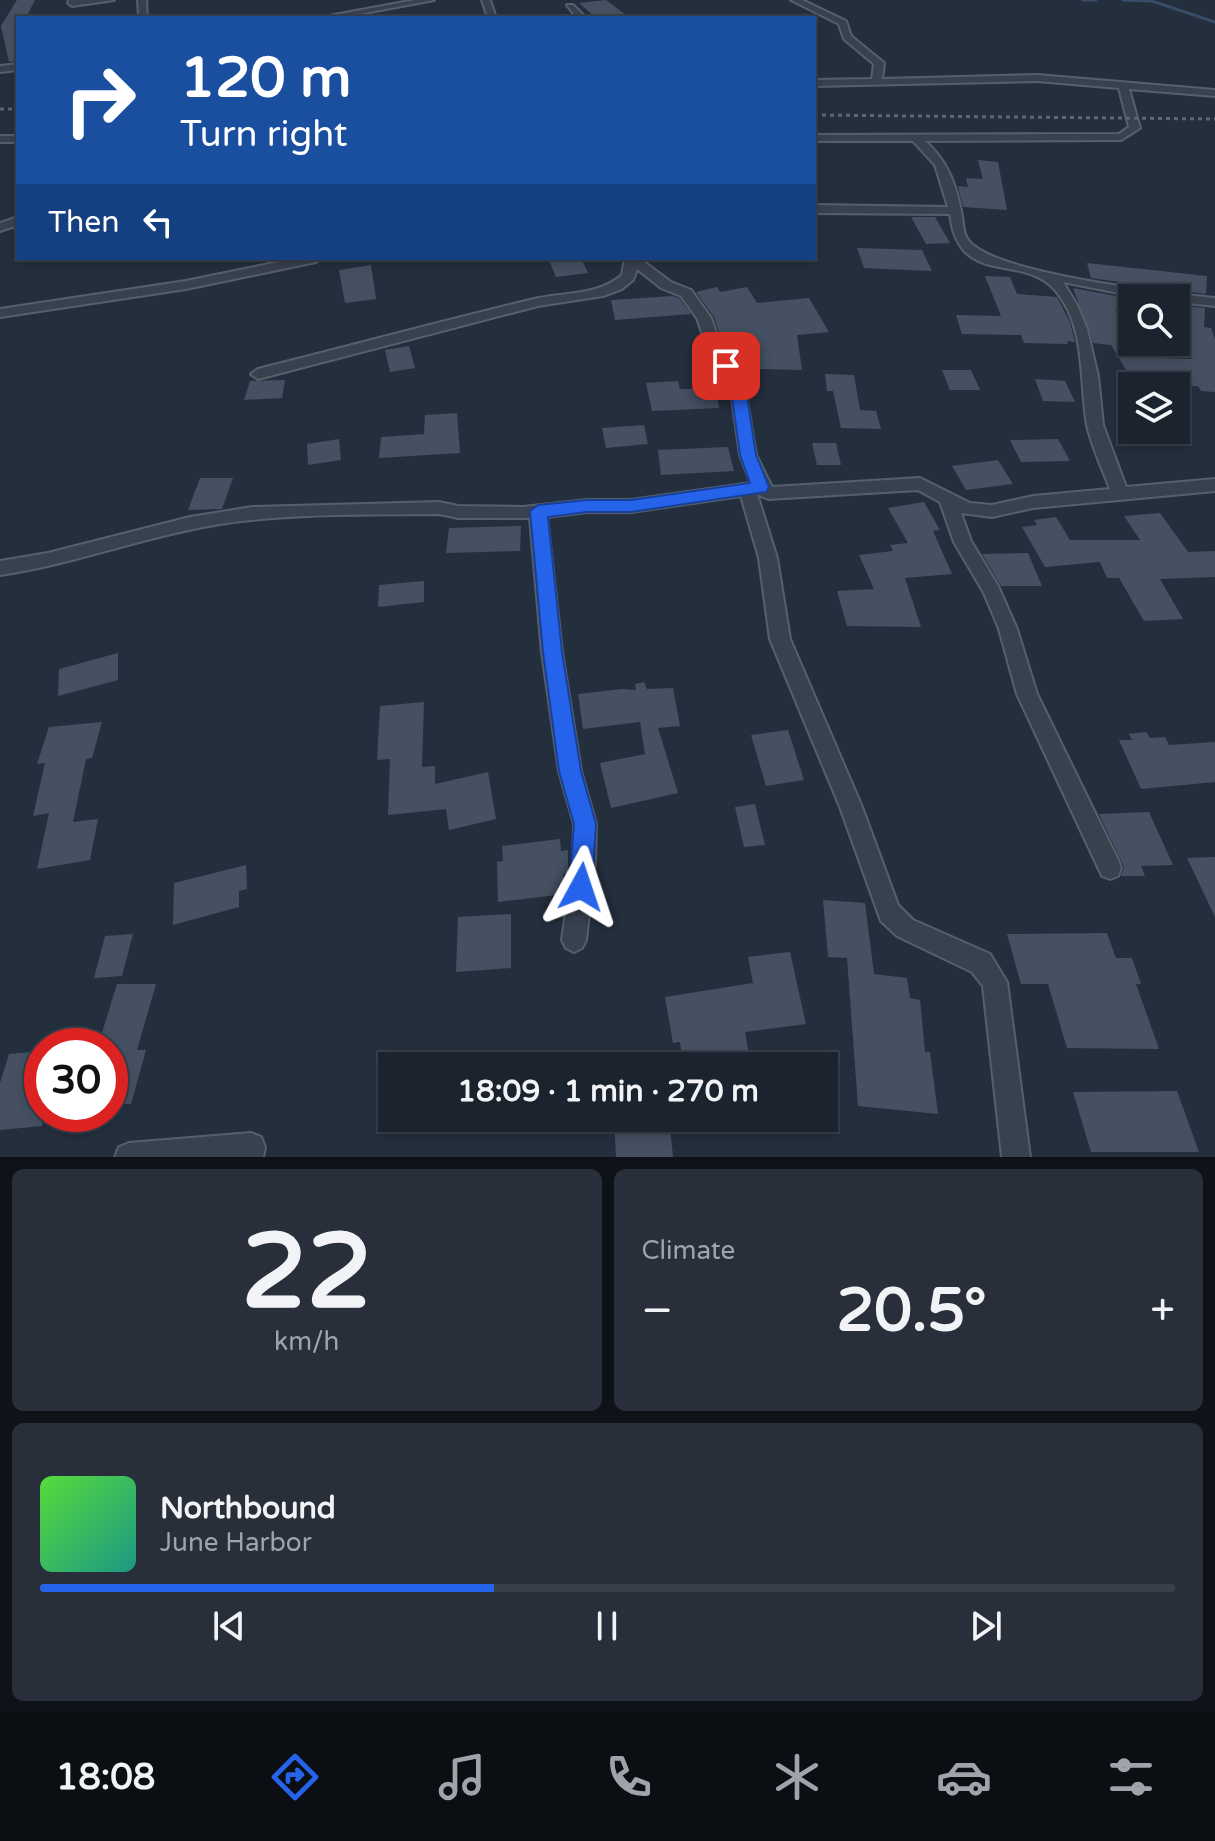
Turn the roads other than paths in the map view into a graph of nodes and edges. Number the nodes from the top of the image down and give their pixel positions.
1 (73, 0) edge
2 (110, 0) edge
3 (430, 0) edge
4 (795, 0) edge
5 (570, 7) dead end
6 (334, 16) edge
7 (580, 16) edge
8 (816, 83) edge
9 (876, 83) junction
10 (1123, 85) junction
11 (1215, 93) edge
12 (816, 138) edge
13 (917, 139) junction
14 (816, 209) edge
15 (955, 211) junction
16 (306, 260) edge
17 (632, 260) edge
18 (633, 260) edge
19 (1043, 275) junction
20 (1215, 302) edge
21 (0, 313) edge
22 (258, 374) dead end
23 (1215, 485) edge
24 (754, 488) junction
25 (1120, 493) junction
26 (948, 500) junction
27 (538, 511) junction
28 (0, 568) edge
29 (1110, 868) dead end
30 (574, 940) dead end
31 (129, 1157) edge
32 (249, 1157) edge
33 (1016, 1157) edge

1 - 2 street
3 - 6 street
4 - 9 street
5 - 7 street
8 - 9 street
9 - 10 street
10 - 11 street
10 - 13 street
12 - 13 street
13 - 15 street
14 - 15 street
15 - 19 street
16 - 21 street
17 - 22 street
18 - 24 street
19 - 20 street
19 - 25 street
23 - 25 street
24 - 26 street
24 - 27 street
24 - 33 street
25 - 26 street
26 - 29 street
27 - 28 street
27 - 30 street
31 - 32 street

